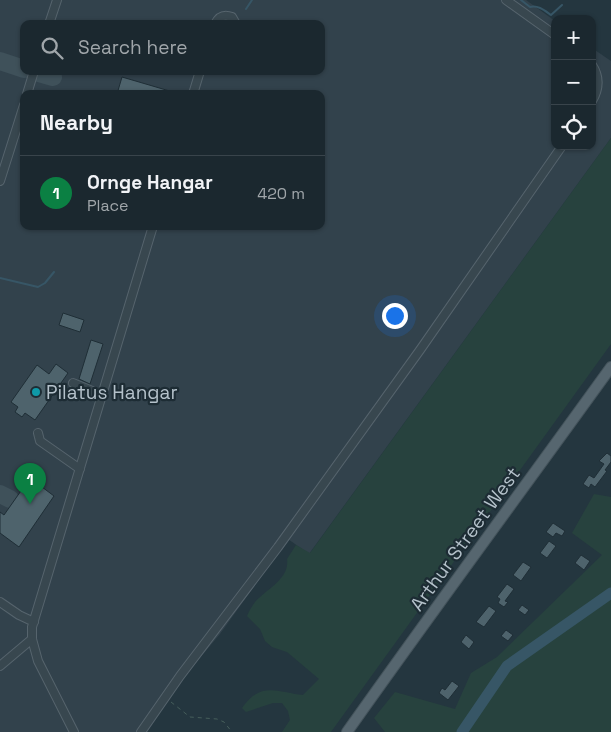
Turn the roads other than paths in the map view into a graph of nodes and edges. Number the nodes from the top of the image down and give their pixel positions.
1 (57, 0) edge
2 (506, 0) edge
3 (50, 20) edge
4 (218, 20) edge
5 (233, 20) edge
6 (551, 32) edge
7 (596, 74) edge
8 (33, 75) edge
9 (199, 75) edge
10 (28, 90) edge
11 (194, 90) edge
12 (596, 96) edge
13 (20, 118) edge
14 (559, 150) edge
15 (0, 181) edge
16 (152, 230) edge
17 (611, 367) edge
18 (73, 383) dead end
19 (102, 395) junction
20 (38, 433) dead end
21 (80, 469) junction
22 (0, 602) edge
23 (34, 622) junction
24 (32, 639) junction
25 (0, 666) edge
26 (74, 732) edge
27 (141, 732) edge
28 (347, 732) edge

1 - 3 lane
2 - 6 lane
4 - 5 lane
7 - 12 lane
8 - 10 lane
9 - 11 lane
13 - 15 lane
14 - 27 lane
16 - 19 lane
17 - 28 main road, Arthur Street West
18 - 19 lane
19 - 21 lane
20 - 21 lane
21 - 23 lane
22 - 23 lane
23 - 24 lane
24 - 25 lane
24 - 26 lane

